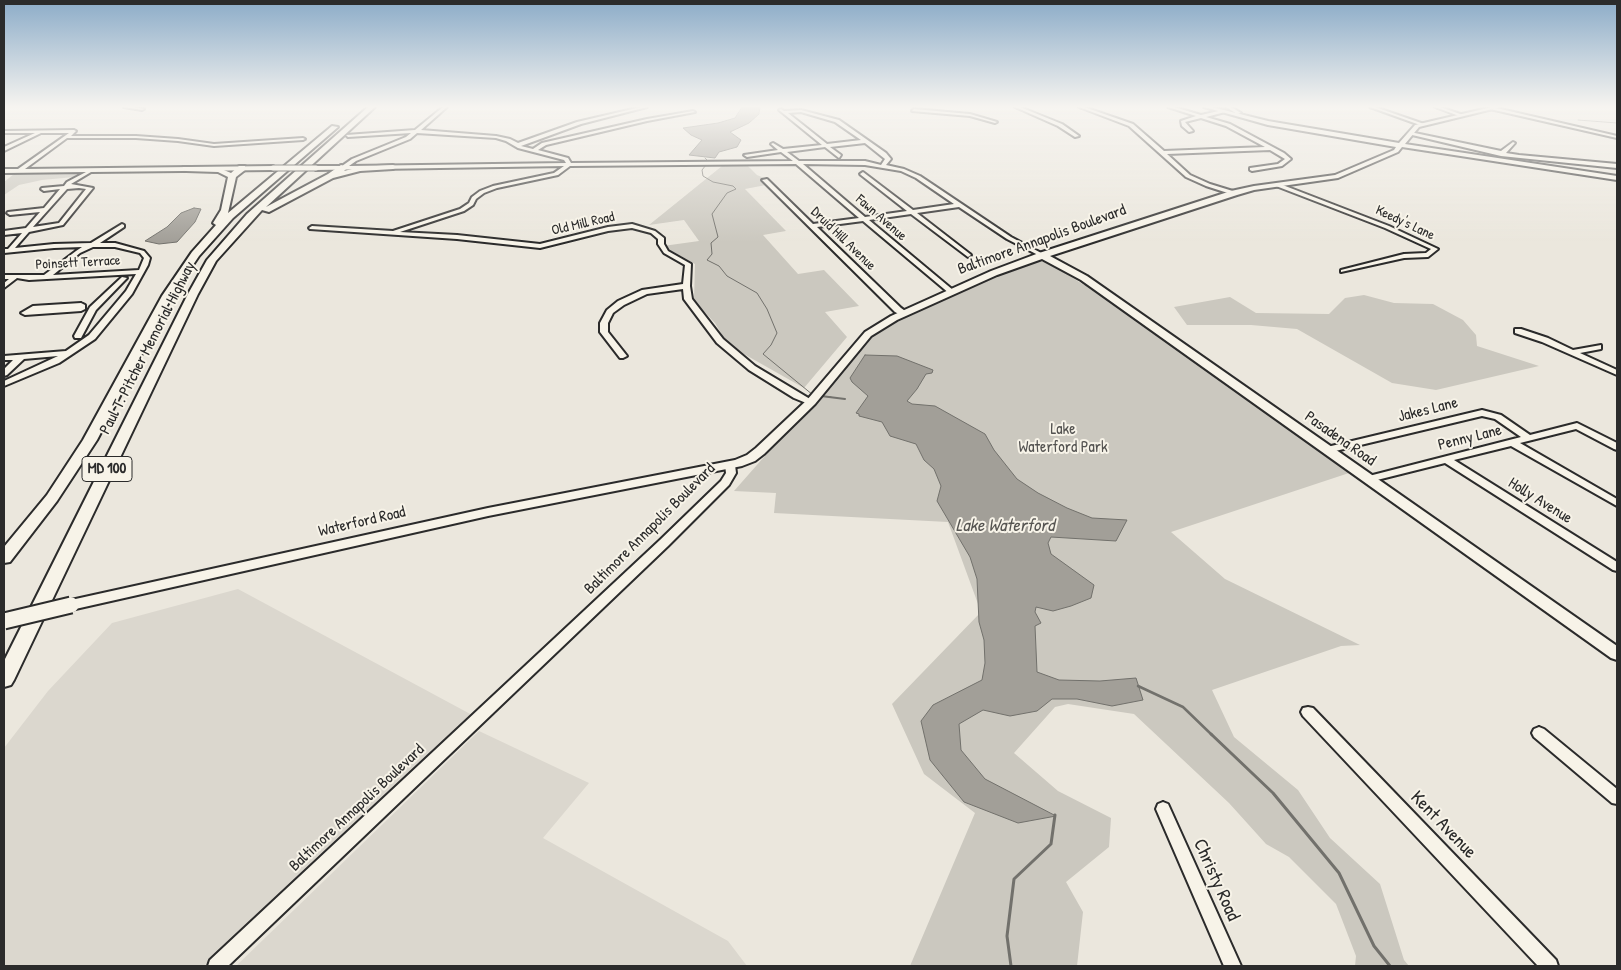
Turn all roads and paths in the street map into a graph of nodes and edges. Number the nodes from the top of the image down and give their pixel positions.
1 (45, 152) edge
2 (305, 152) edge
3 (321, 152) edge
4 (373, 152) edge
5 (543, 152) edge
6 (772, 152) edge
7 (785, 152) edge
8 (835, 152) edge
9 (880, 152) edge
10 (1179, 152) edge
11 (1279, 152) edge
12 (1393, 152) edge
13 (1443, 152) edge
14 (1493, 152) edge
15 (1163, 153) joint
16 (1501, 154) joint
17 (747, 155) dead end
18 (839, 156) dead end
19 (797, 162) junction
20 (569, 164) junction
21 (883, 166) junction
22 (1617, 166) edge
23 (344, 167) junction
24 (393, 167) junction
25 (242, 168) junction
26 (186, 169) junction
27 (1252, 169) dead end
28 (95, 170) junction
29 (4, 171) edge
30 (19, 171) junction
31 (83, 172) junction
32 (863, 174) dead end
33 (232, 176) junction
34 (1617, 178) edge
35 (765, 180) dead end
36 (321, 181) junction
37 (1278, 185) junction
38 (67, 187) junction
39 (44, 188) dead end
40 (1234, 193) junction
41 (960, 205) junction
42 (44, 210) junction
43 (912, 212) junction
44 (10, 213) dead end
45 (863, 219) junction
46 (122, 226) dead end
47 (812, 226) junction
48 (312, 228) dead end
49 (27, 230) junction
50 (390, 232) junction
51 (4, 233) edge
52 (96, 244) junction
53 (7, 250) edge
54 (78, 252) junction
55 (18, 254) dead end
56 (195, 254) junction
57 (968, 255) dead end
58 (1042, 255) junction
59 (212, 260) junction
60 (1342, 271) dead end
61 (140, 272) junction
62 (16, 276) junction
63 (4, 277) edge
64 (46, 277) junction
65 (124, 278) dead end
66 (4, 286) edge
67 (686, 286) junction
68 (950, 292) junction
69 (118, 306) junction
70 (81, 309) junction
71 (93, 309) junction
72 (904, 313) junction
73 (1518, 331) dead end
74 (78, 336) dead end
75 (1598, 347) dead end
76 (1573, 352) junction
77 (71, 353) junction
78 (22, 356) junction
79 (623, 356) dead end
80 (4, 358) edge
81 (4, 373) edge
82 (1617, 373) edge
83 (4, 384) edge
84 (811, 402) junction
85 (1529, 439) junction
86 (1513, 443) junction
87 (1617, 447) edge
88 (1327, 450) junction
89 (1447, 460) junction
90 (730, 465) junction
91 (1369, 479) junction
92 (1617, 503) edge
93 (4, 558) edge
94 (1617, 567) edge
95 (4, 621) edge
96 (1617, 654) edge
97 (4, 680) edge
98 (1308, 712) dead end
99 (1538, 732) dead end
100 (1617, 798) edge
101 (1163, 809) dead end
102 (216, 966) edge
103 (1233, 966) edge
104 (1550, 966) edge

1 - 30 street
2 - 56 highway, Paul T. Pitcher Memorial Highway / MD 100
3 - 59 highway, Paul T. Pitcher Memorial Highway / MD 100
4 - 23 street
5 - 20 street
6 - 17 street
7 - 19 street, Fawn Avenue
8 - 18 street
9 - 21 street
10 - 15 street
11 - 27 street
12 - 37 main road, Baltimore Annapolis Boulevard
13 - 34 main road
14 - 16 street
15 - 40 street
16 - 22 street
19 - 20 street
19 - 21 street
19 - 45 street, Fawn Avenue
20 - 24 street
20 - 50 street, Old Mill Road
21 - 41 street
23 - 24 street
23 - 25 street, bridge
23 - 36 highway
24 - 36 highway
25 - 26 street
25 - 33 highway
26 - 28 street
26 - 33 highway
28 - 31 street
28 - 38 street
29 - 30 street
30 - 31 street
31 - 38 street
32 - 43 street
33 - 56 highway
35 - 47 street, Druid Hill Avenue
36 - 59 highway
37 - 40 main road, Baltimore Annapolis Boulevard
37 - 60 street, Keedy's Lane
38 - 39 street
38 - 42 street
38 - 49 street
40 - 58 main road, Baltimore Annapolis Boulevard
41 - 43 street
41 - 58 street
42 - 44 street
42 - 49 street
43 - 45 street
43 - 57 street
45 - 47 street
45 - 68 street, Fawn Avenue
46 - 52 street
47 - 72 street, Druid Hill Avenue
48 - 50 street, Old Mill Road
49 - 51 street
49 - 53 street
50 - 67 street, Old Mill Road
52 - 53 street
52 - 54 street
52 - 61 street
54 - 55 street
54 - 64 street
56 - 93 highway, Paul T. Pitcher Memorial Highway / MD 100
58 - 68 main road, Baltimore Annapolis Boulevard
58 - 88 main road, Pasadena Road
59 - 97 highway, Paul T. Pitcher Memorial Highway / MD 100
61 - 64 street, Poinsett Terrace
61 - 69 street
62 - 63 street, Poinsett Terrace
62 - 64 street, Poinsett Terrace
62 - 66 street, Poinsett Terrace
65 - 71 street
67 - 79 street
67 - 84 street, Old Mill Road
68 - 72 main road, Baltimore Annapolis Boulevard
69 - 71 street
69 - 77 street
70 - 70 street
70 - 71 street
71 - 74 street
72 - 84 main road, Baltimore Annapolis Boulevard
73 - 76 street
75 - 76 street
76 - 82 street
77 - 78 street
77 - 83 street
78 - 80 street
78 - 81 street
84 - 90 main road, Baltimore Annapolis Boulevard
85 - 86 street, Penny Lane
85 - 87 street, Penny Lane
85 - 88 street, Jakes Lane
86 - 89 street, Penny Lane
86 - 92 street
88 - 91 main road, Pasadena Road
89 - 91 street, Penny Lane
89 - 94 street, Holly Avenue
90 - 95 main road, Waterford Road, bridge
90 - 102 street, Baltimore Annapolis Boulevard
91 - 96 main road, Pasadena Road
98 - 104 street, Kent Avenue
99 - 100 street
101 - 103 street, Christy Road

